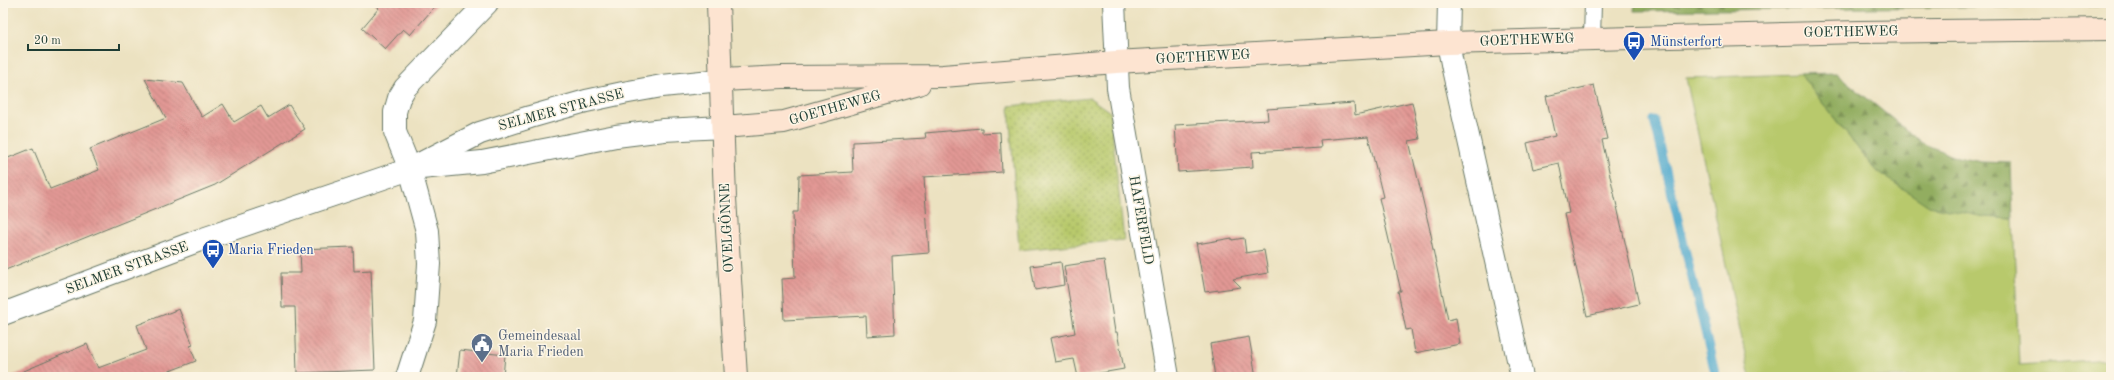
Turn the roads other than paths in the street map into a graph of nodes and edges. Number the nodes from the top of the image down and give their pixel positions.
1 (487, 3) edge
2 (718, 3) edge
3 (1114, 3) edge
4 (1450, 3) edge
5 (1593, 3) edge
6 (2111, 29) edge
7 (1592, 38) junction
8 (1448, 43) junction
9 (1116, 62) junction
10 (943, 76) junction
11 (721, 80) junction
12 (724, 127) junction
13 (410, 169) junction
14 (3, 314) edge
15 (407, 377) edge
16 (736, 377) edge
17 (1168, 377) edge
18 (1522, 377) edge

1 - 13 street
2 - 11 street, OVELGÖNNE
3 - 9 street, HAFERFELD
4 - 8 street
5 - 7 lane
6 - 7 street, GOETHEWEG
7 - 8 street, GOETHEWEG
8 - 9 street, GOETHEWEG
8 - 18 street
9 - 10 street, GOETHEWEG
9 - 17 street, HAFERFELD
10 - 11 street, GOETHEWEG
10 - 12 street, GOETHEWEG
11 - 12 street, OVELGÖNNE
11 - 13 street, SELMER STRASSE
12 - 13 street, SELMER STRASSE
12 - 16 street, OVELGÖNNE
13 - 14 street, SELMER STRASSE
13 - 15 street

